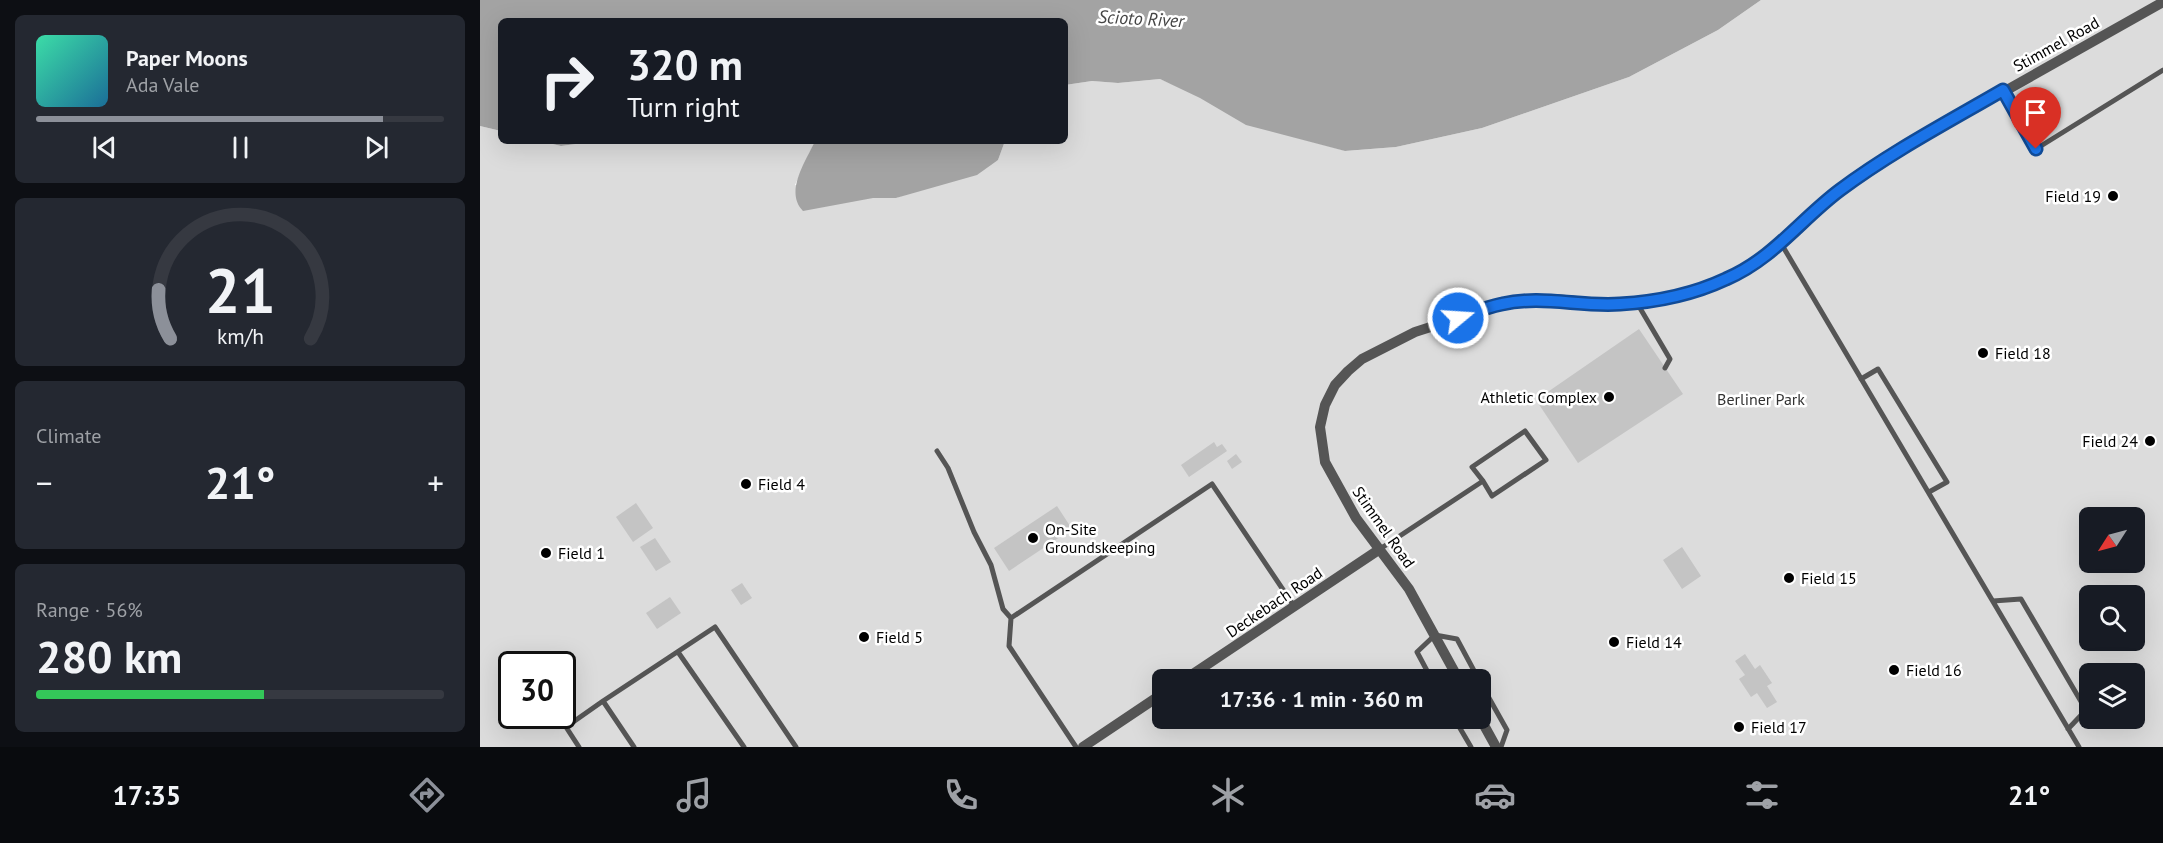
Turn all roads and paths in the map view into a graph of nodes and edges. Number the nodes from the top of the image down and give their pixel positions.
1 (2163, 2) edge
2 (2163, 70) edge
3 (2003, 90) junction
4 (1782, 244) junction
5 (1636, 302) junction
6 (1665, 368) dead end
7 (1861, 379) junction
8 (937, 451) dead end
9 (1483, 481) junction
10 (1929, 492) junction
11 (1380, 549) junction
12 (1993, 601) junction
13 (1294, 606) junction
14 (1011, 618) junction
15 (1435, 635) junction
16 (678, 652) junction
17 (1200, 669) edge
18 (1426, 669) edge
19 (1453, 669) edge
20 (1473, 669) edge
21 (603, 701) junction
22 (1152, 701) edge
23 (1491, 701) edge
24 (1460, 729) edge
25 (1486, 729) edge
26 (2068, 729) junction
27 (1084, 746) edge
28 (579, 747) edge
29 (634, 747) edge
30 (744, 747) edge
31 (796, 747) edge
32 (1471, 747) edge
33 (1496, 747) edge
34 (1501, 747) edge
35 (2079, 747) edge

1 - 3 street, Stimmel Road
2 - 3 lane
3 - 4 street, Stimmel Road
4 - 5 street, Stimmel Road
4 - 7 lane
5 - 6 lane
5 - 11 street, Stimmel Road
7 - 10 lane
7 - 10 lane
8 - 14 lane
9 - 9 lane
9 - 11 lane
10 - 12 lane
11 - 13 street, Deckebach Road
11 - 15 street, Stimmel Road
12 - 26 lane
12 - 26 lane
13 - 14 lane
13 - 17 street, Deckebach Road
14 - 27 lane
15 - 18 lane
15 - 19 street, Stimmel Road
15 - 20 lane
16 - 21 lane
16 - 30 lane
16 - 31 lane
21 - 28 lane
21 - 29 lane
22 - 27 street
23 - 34 lane
24 - 32 lane
25 - 33 street
26 - 35 lane

